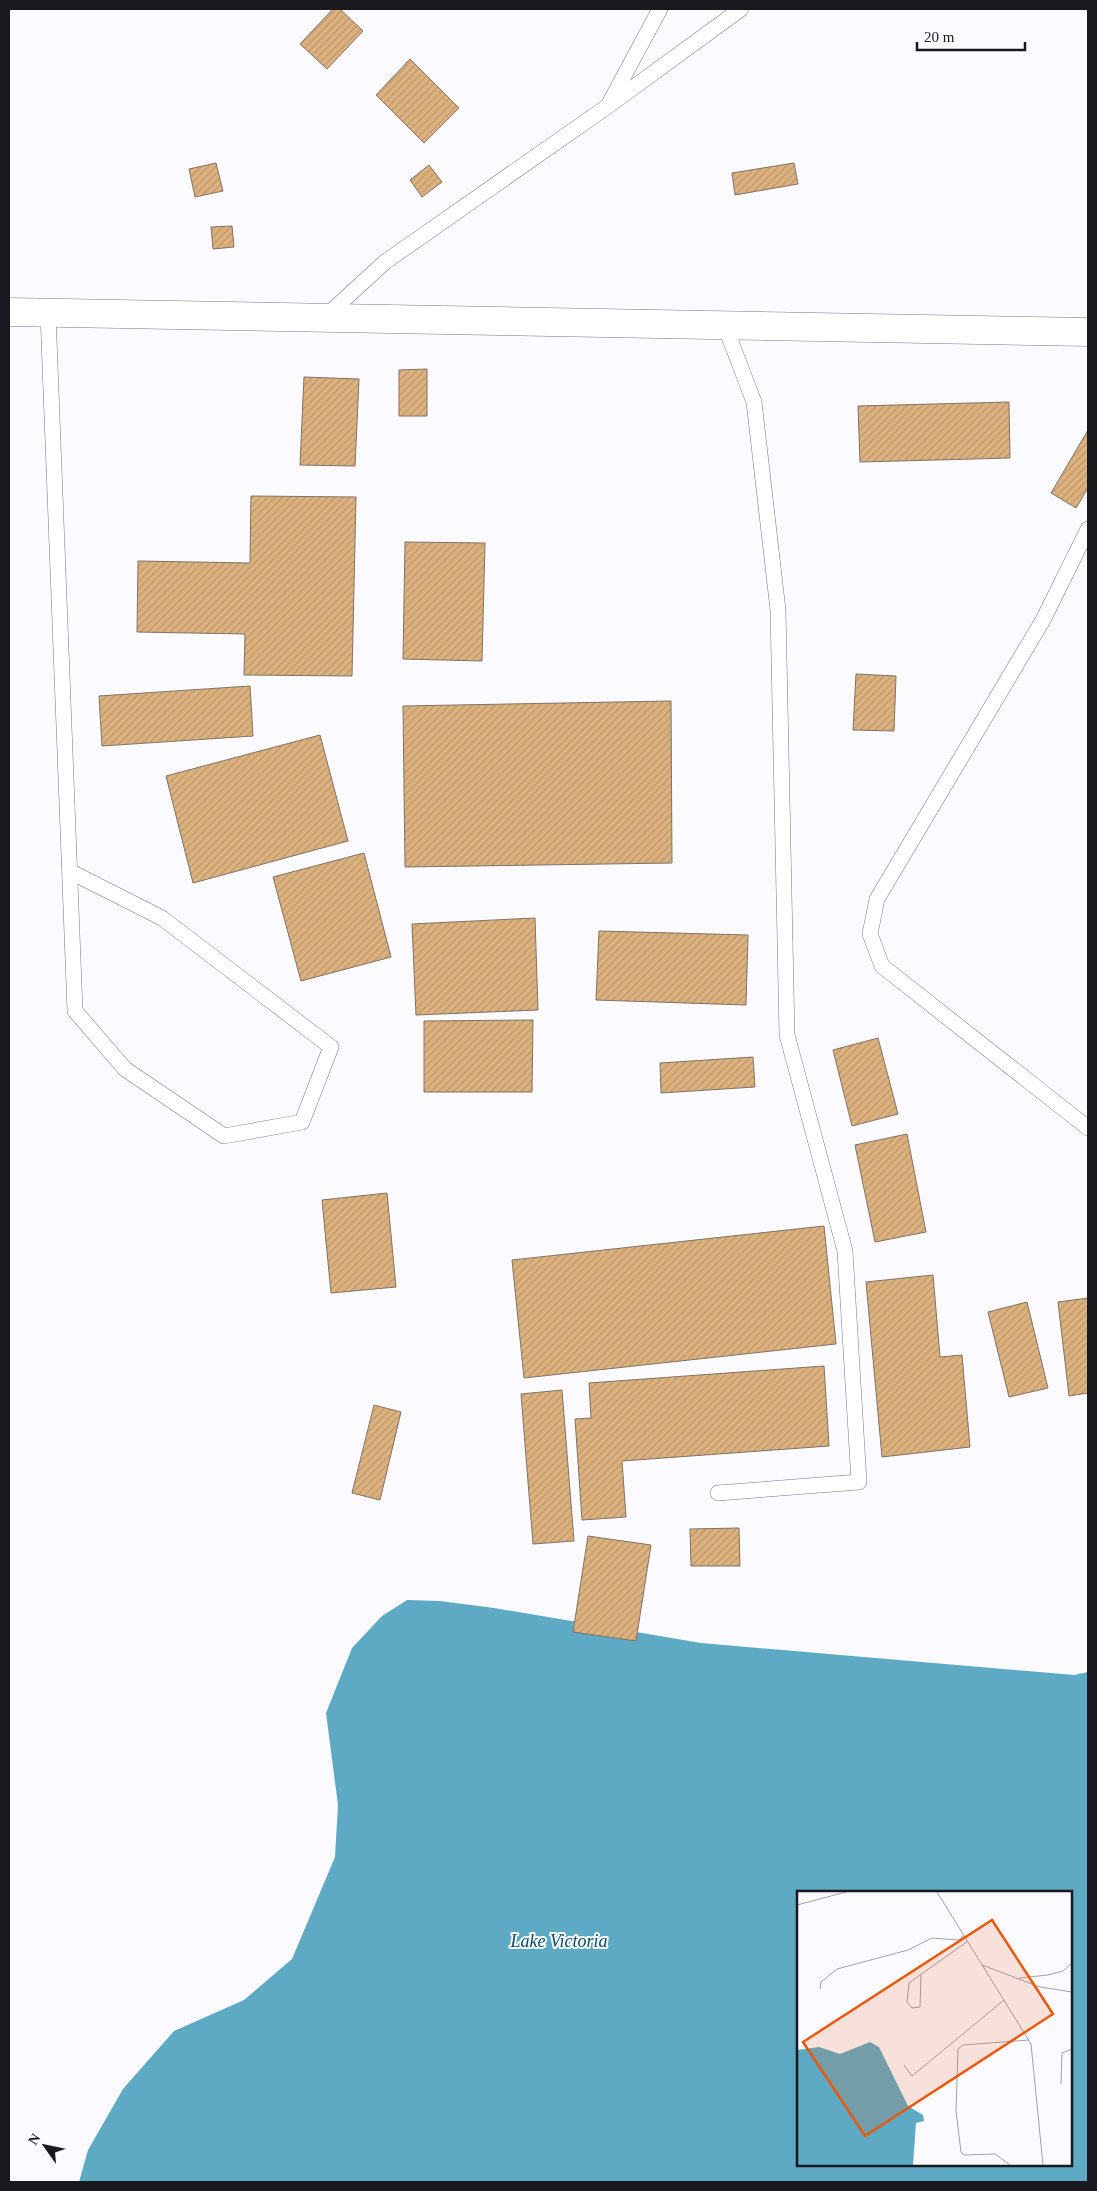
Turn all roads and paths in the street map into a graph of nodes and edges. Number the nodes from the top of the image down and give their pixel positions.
1 (660, 9) edge
2 (740, 9) edge
3 (608, 106) junction
4 (9, 312) edge
5 (48, 313) junction
6 (324, 318) junction
7 (725, 326) junction
8 (1088, 332) edge
9 (1088, 529) edge
10 (71, 872) junction
11 (1088, 1128) edge
12 (718, 1493) dead end

1 - 3 lane
2 - 3 lane
3 - 6 lane
4 - 5 street
5 - 6 street
5 - 10 lane
6 - 7 street
7 - 8 street
7 - 12 lane
9 - 11 lane
10 - 10 lane

